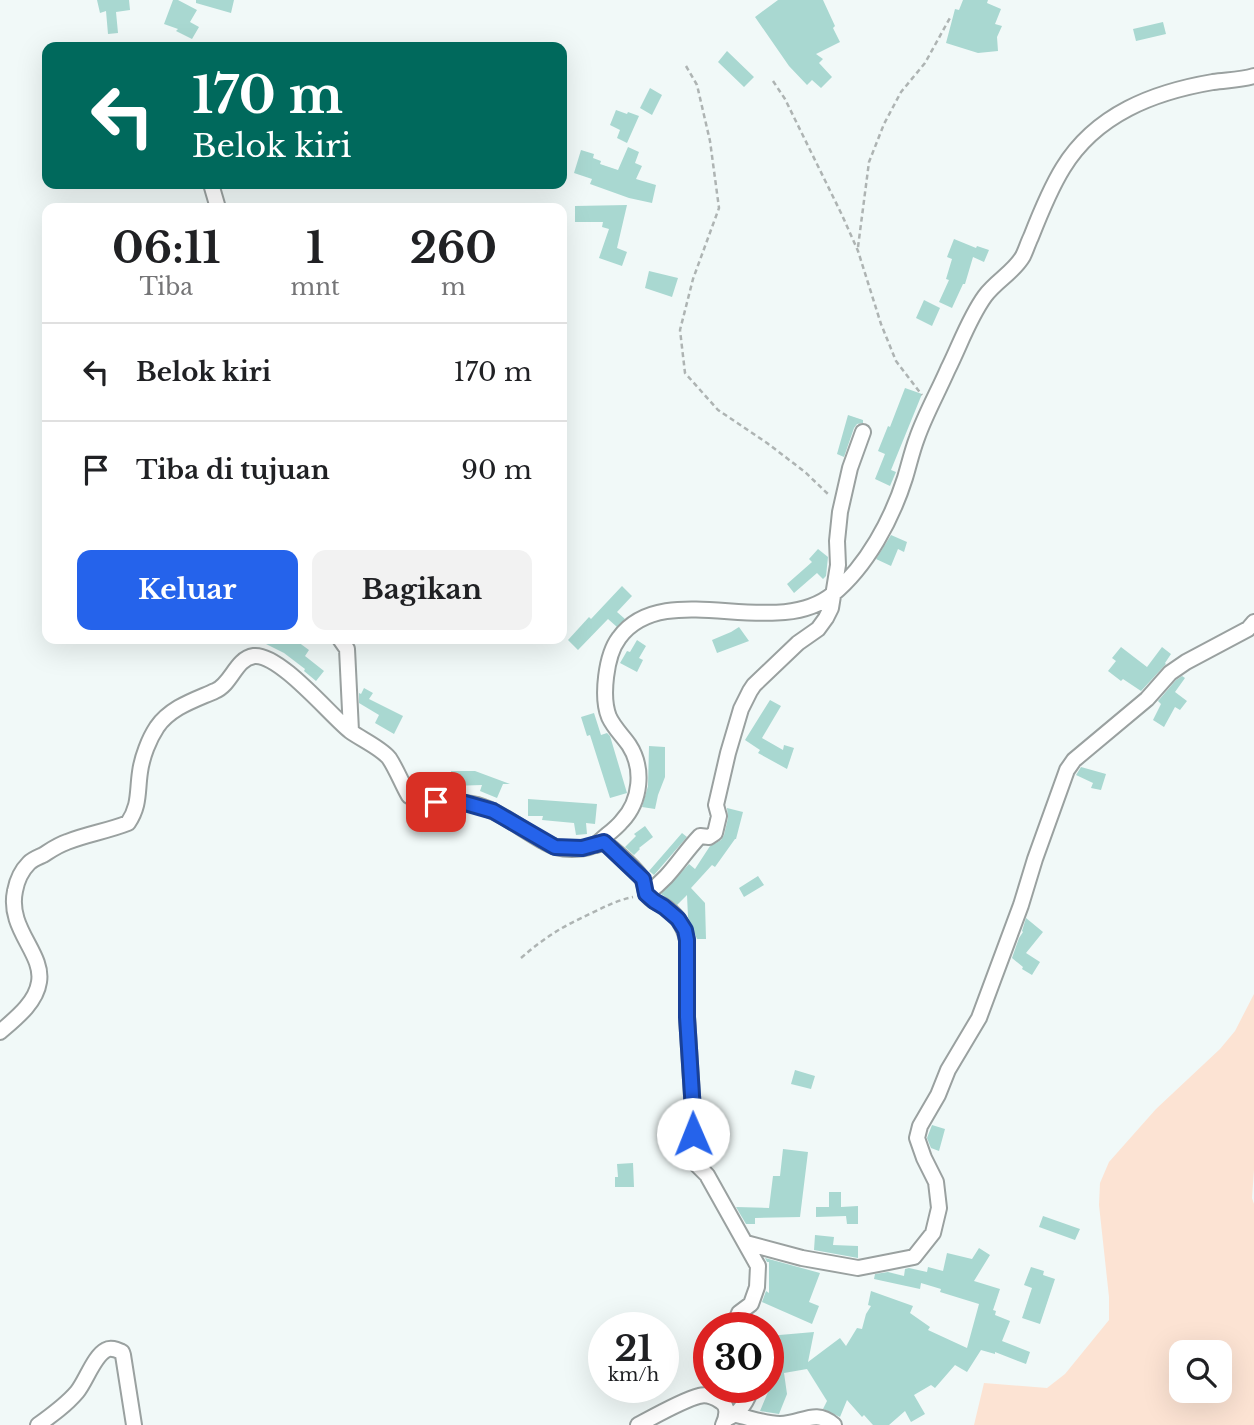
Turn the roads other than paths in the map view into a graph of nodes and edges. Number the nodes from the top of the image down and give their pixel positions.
1 (1254, 76) edge
2 (863, 432) dead end
3 (831, 596) junction
4 (1254, 622) edge
5 (344, 644) edge
6 (351, 732) junction
7 (596, 845) junction
8 (646, 894) junction
9 (0, 1031) edge
10 (746, 1243) junction
11 (740, 1312) edge
12 (743, 1403) edge
13 (729, 1420) edge
14 (38, 1425) edge
15 (134, 1425) edge
16 (638, 1425) edge
17 (834, 1425) edge

1 - 3 street
2 - 3 street
3 - 7 street
3 - 8 street
4 - 10 street
5 - 6 street
6 - 7 street
6 - 9 street
7 - 8 street
8 - 10 street
10 - 11 street
12 - 13 street
13 - 16 street
13 - 17 street
14 - 15 street

